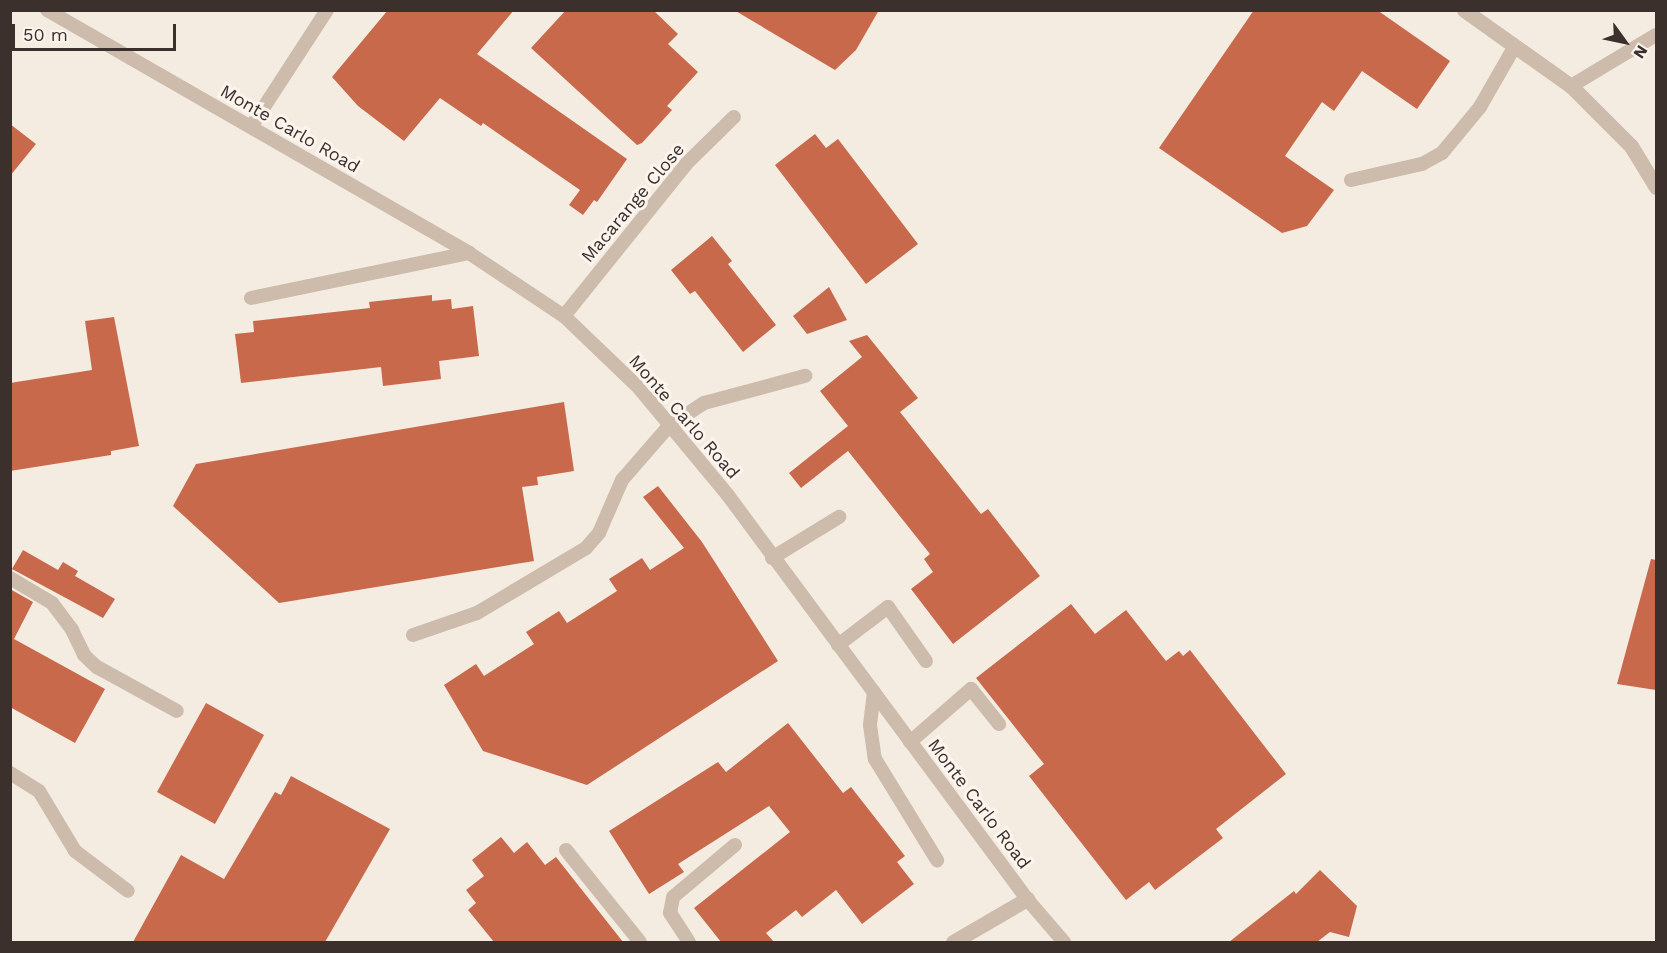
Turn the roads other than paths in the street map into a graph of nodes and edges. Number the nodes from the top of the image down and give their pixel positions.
1 (47, 10) edge
2 (327, 10) edge
3 (1464, 10) edge
4 (1656, 35) edge
5 (1515, 46) junction
6 (1571, 86) junction
7 (734, 117) dead end
8 (251, 127) junction
9 (1352, 180) dead end
10 (1656, 187) edge
11 (469, 253) junction
12 (251, 298) dead end
13 (564, 315) junction
14 (805, 376) dead end
15 (669, 426) junction
16 (839, 517) dead end
17 (772, 558) junction
18 (10, 578) edge
19 (413, 635) dead end
20 (838, 645) junction
21 (926, 661) dead end
22 (874, 692) junction
23 (177, 711) dead end
24 (999, 724) dead end
25 (910, 742) junction
26 (10, 773) edge
27 (735, 845) dead end
28 (566, 850) dead end
29 (937, 860) dead end
30 (128, 891) dead end
31 (1027, 898) junction
32 (640, 942) edge
33 (689, 942) edge
34 (952, 942) edge
35 (1064, 942) edge

1 - 8 lane, Monte Carlo Road
2 - 8 lane
3 - 5 street
4 - 6 lane
5 - 6 street
5 - 9 lane
6 - 10 street
7 - 13 lane, Macarange Close
8 - 11 lane, Monte Carlo Road
11 - 12 lane
11 - 13 lane, Monte Carlo Road
13 - 15 lane, Monte Carlo Road
14 - 15 lane
15 - 17 lane, Monte Carlo Road
15 - 19 lane
16 - 17 lane
17 - 20 lane, Monte Carlo Road
18 - 23 lane
20 - 21 lane
20 - 22 lane, Monte Carlo Road
22 - 25 lane, Monte Carlo Road
22 - 29 lane
24 - 25 lane
25 - 31 lane, Monte Carlo Road
26 - 30 lane
27 - 33 lane
28 - 32 lane
31 - 34 street
31 - 35 lane, Monte Carlo Road

